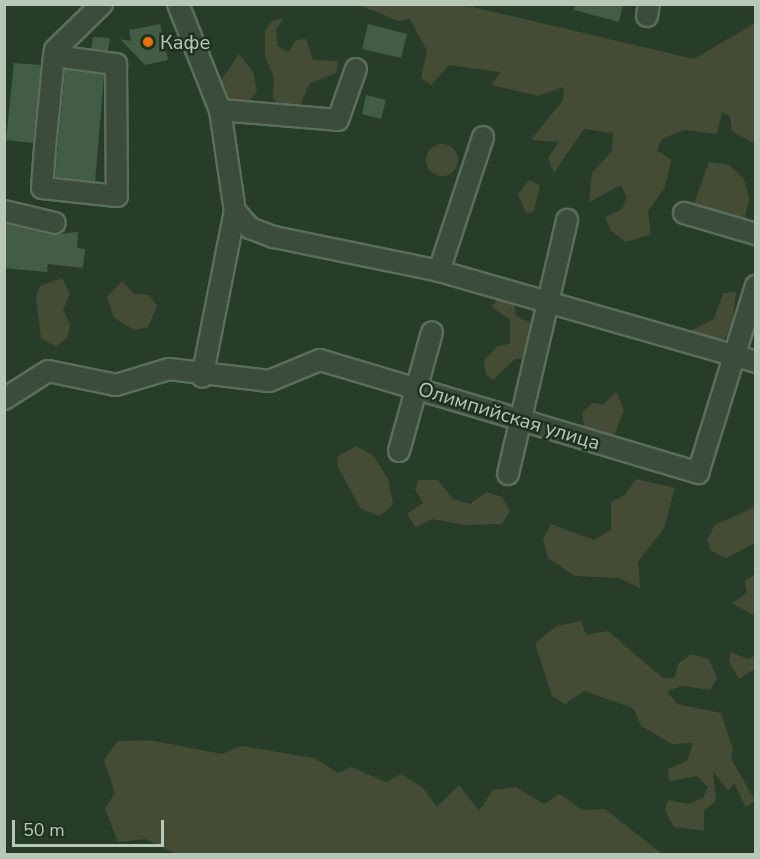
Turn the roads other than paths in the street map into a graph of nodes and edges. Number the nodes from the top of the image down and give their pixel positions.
1 (102, 4) edge
2 (178, 4) edge
3 (54, 56) junction
4 (356, 69) dead end
5 (219, 110) junction
6 (483, 137) dead end
7 (4, 211) edge
8 (235, 211) junction
9 (684, 213) dead end
10 (567, 220) dead end
11 (55, 224) dead end
12 (756, 234) edge
13 (439, 271) junction
14 (756, 286) edge
15 (549, 301) junction
16 (432, 332) dead end
17 (734, 357) junction
18 (756, 362) edge
19 (202, 377) junction
20 (416, 389) junction
21 (4, 399) edge
22 (520, 420) junction
23 (399, 451) dead end
24 (508, 474) dead end

1 - 3 street
2 - 5 street
3 - 3 street
4 - 5 street
5 - 8 street
6 - 13 street
7 - 11 street
8 - 13 street
8 - 19 street
9 - 12 street
10 - 15 street
13 - 15 street
14 - 17 street, Олимпийская улица
15 - 17 street
15 - 22 street
16 - 20 street
17 - 18 street
17 - 22 street, Олимпийская улица
19 - 20 street, Олимпийская улица
19 - 21 street, Олимпийская улица
20 - 22 street, Олимпийская улица
20 - 23 street
22 - 24 street

